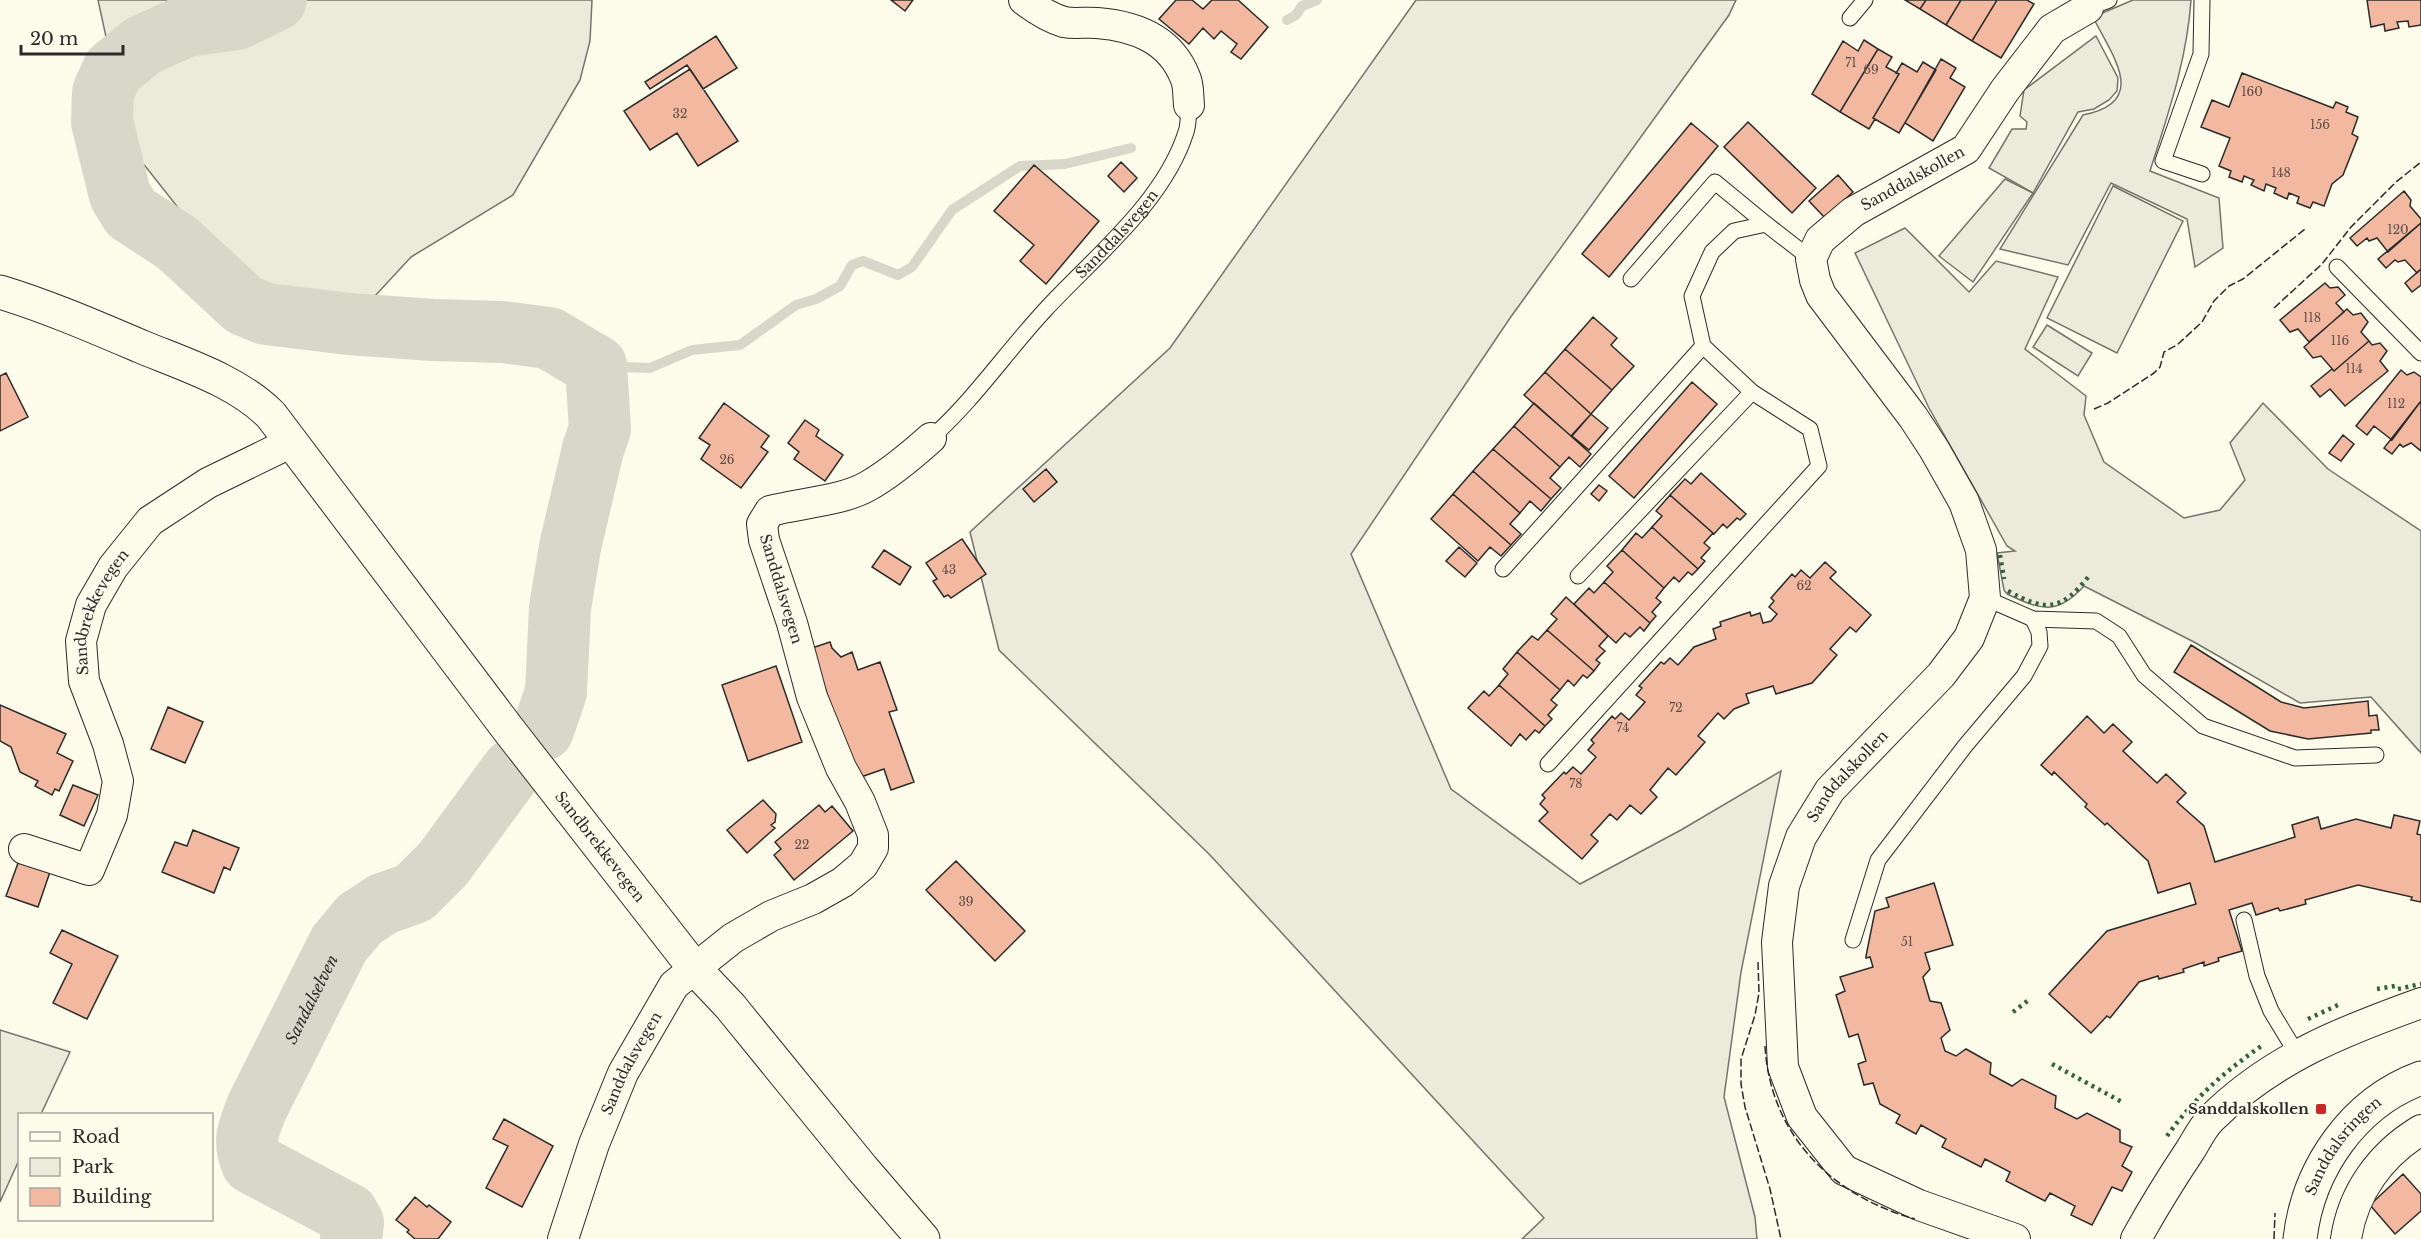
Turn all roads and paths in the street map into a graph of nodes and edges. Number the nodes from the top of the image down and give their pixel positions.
1 (1024, 0) edge
2 (1865, 0) edge
3 (2202, 0) edge
4 (2091, 3) edge
5 (1850, 18) dead end
6 (1189, 105) joint
7 (2202, 174) dead end
8 (1766, 224) junction
9 (1811, 259) junction
10 (2337, 267) dead end
11 (1631, 279) dead end
12 (0, 292) edge
13 (1703, 346) junction
14 (2421, 353) edge
15 (1752, 392) junction
16 (931, 438) joint
17 (292, 442) junction
18 (1503, 569) dead end
19 (1578, 576) dead end
20 (1985, 598) junction
21 (2033, 619) junction
22 (2376, 755) dead end
23 (1548, 764) dead end
24 (24, 849) dead end
25 (2244, 920) dead end
26 (1853, 940) dead end
27 (695, 969) junction
28 (2421, 1004) edge
29 (2297, 1054) junction
30 (2421, 1078) edge
31 (2421, 1130) edge
32 (563, 1239) edge
33 (923, 1239) edge
34 (2014, 1239) edge
35 (2136, 1239) edge
36 (2300, 1239) edge
37 (2346, 1239) edge

1 - 6 street, Sanddalsvegen
2 - 5 lane
3 - 7 lane
4 - 9 street, Sanddalskollen
6 - 16 lane, Sanddalsvegen
8 - 9 lane
8 - 11 lane
8 - 13 lane
9 - 20 street, Sanddalskollen
10 - 14 lane
12 - 17 street, Sandbrekkevegen
13 - 15 lane
13 - 18 lane
15 - 19 lane
15 - 23 lane
16 - 27 street, Sanddalsvegen
17 - 24 street, Sandbrekkevegen
17 - 27 street, Sandbrekkevegen
20 - 21 lane
20 - 34 street, Sanddalskollen
21 - 22 lane
21 - 26 lane
25 - 29 lane
27 - 32 street, Sanddalsvegen
27 - 33 street, Sandbrekkevegen
28 - 29 street
29 - 35 street
30 - 36 street, Sanddalsringen
31 - 37 street

